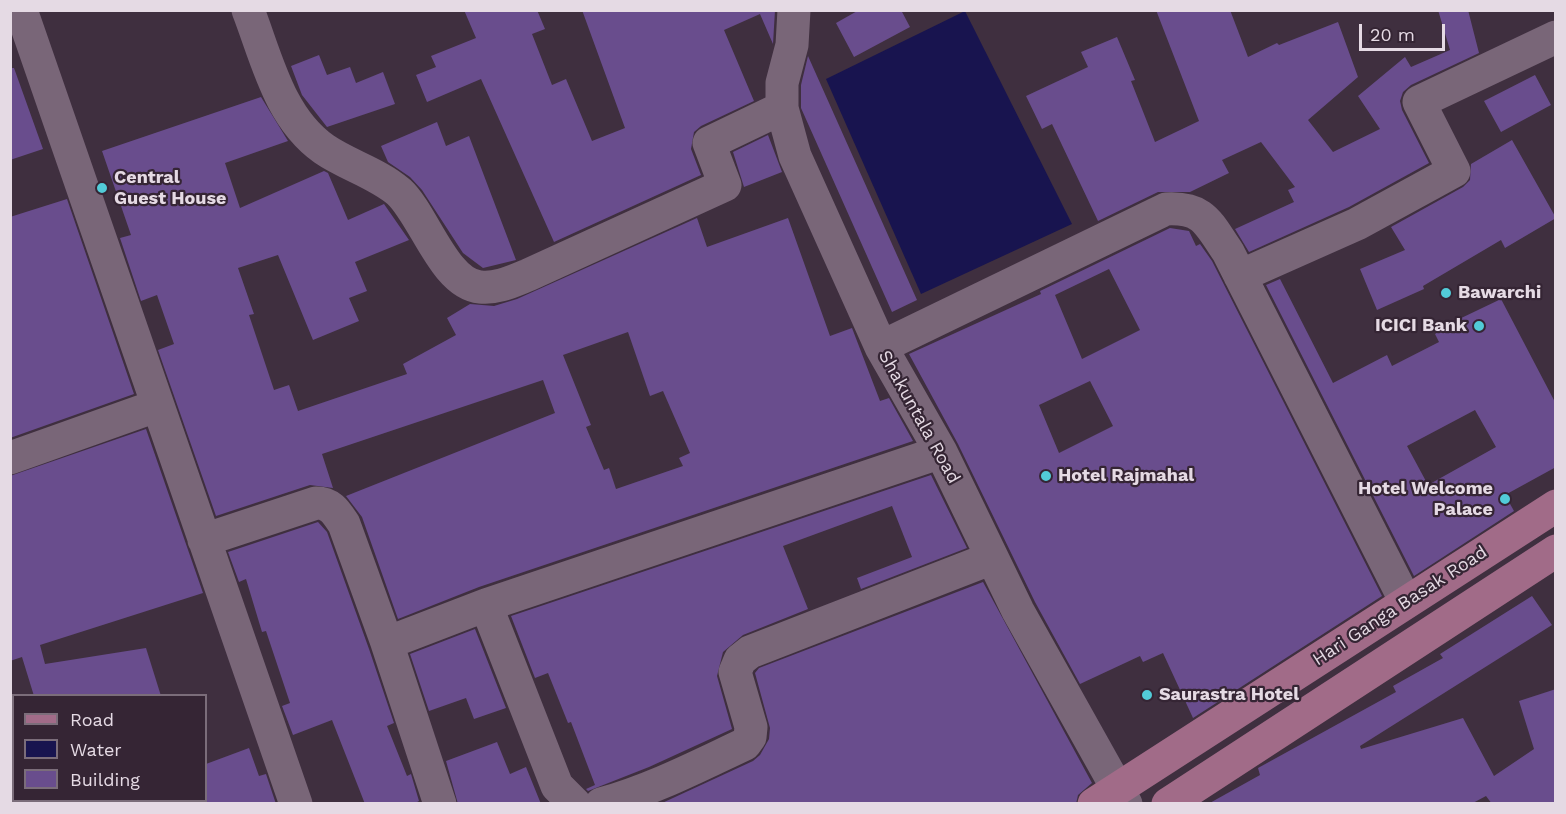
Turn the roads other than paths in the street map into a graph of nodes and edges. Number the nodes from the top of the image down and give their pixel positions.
1 (21, 10) edge
2 (248, 10) edge
3 (794, 10) edge
4 (1556, 37) edge
5 (782, 108) junction
6 (1240, 276) junction
7 (881, 347) junction
8 (156, 406) junction
9 (941, 452) junction
10 (10, 458) edge
11 (1556, 506) edge
12 (204, 540) junction
13 (1556, 551) edge
14 (992, 558) junction
15 (1406, 602) junction
16 (486, 606) junction
17 (387, 644) junction
18 (1112, 799) edge
19 (296, 804) edge
20 (440, 804) edge
21 (575, 804) edge
22 (601, 804) edge
23 (1168, 804) edge

1 - 8 street
2 - 5 street
3 - 5 street, Shakuntala Road
4 - 6 street
5 - 7 street, Shakuntala Road
6 - 7 street
6 - 15 street
7 - 9 street, Shakuntala Road
8 - 10 street
8 - 12 street
9 - 14 street, Shakuntala Road
9 - 16 street
11 - 15 main road, Hari Ganga Basak Road
12 - 17 street
12 - 19 street
13 - 23 main road
14 - 18 street, Shakuntala Road
14 - 22 street
15 - 18 main road, Hari Ganga Basak Road
16 - 17 street
16 - 21 street
17 - 20 street

